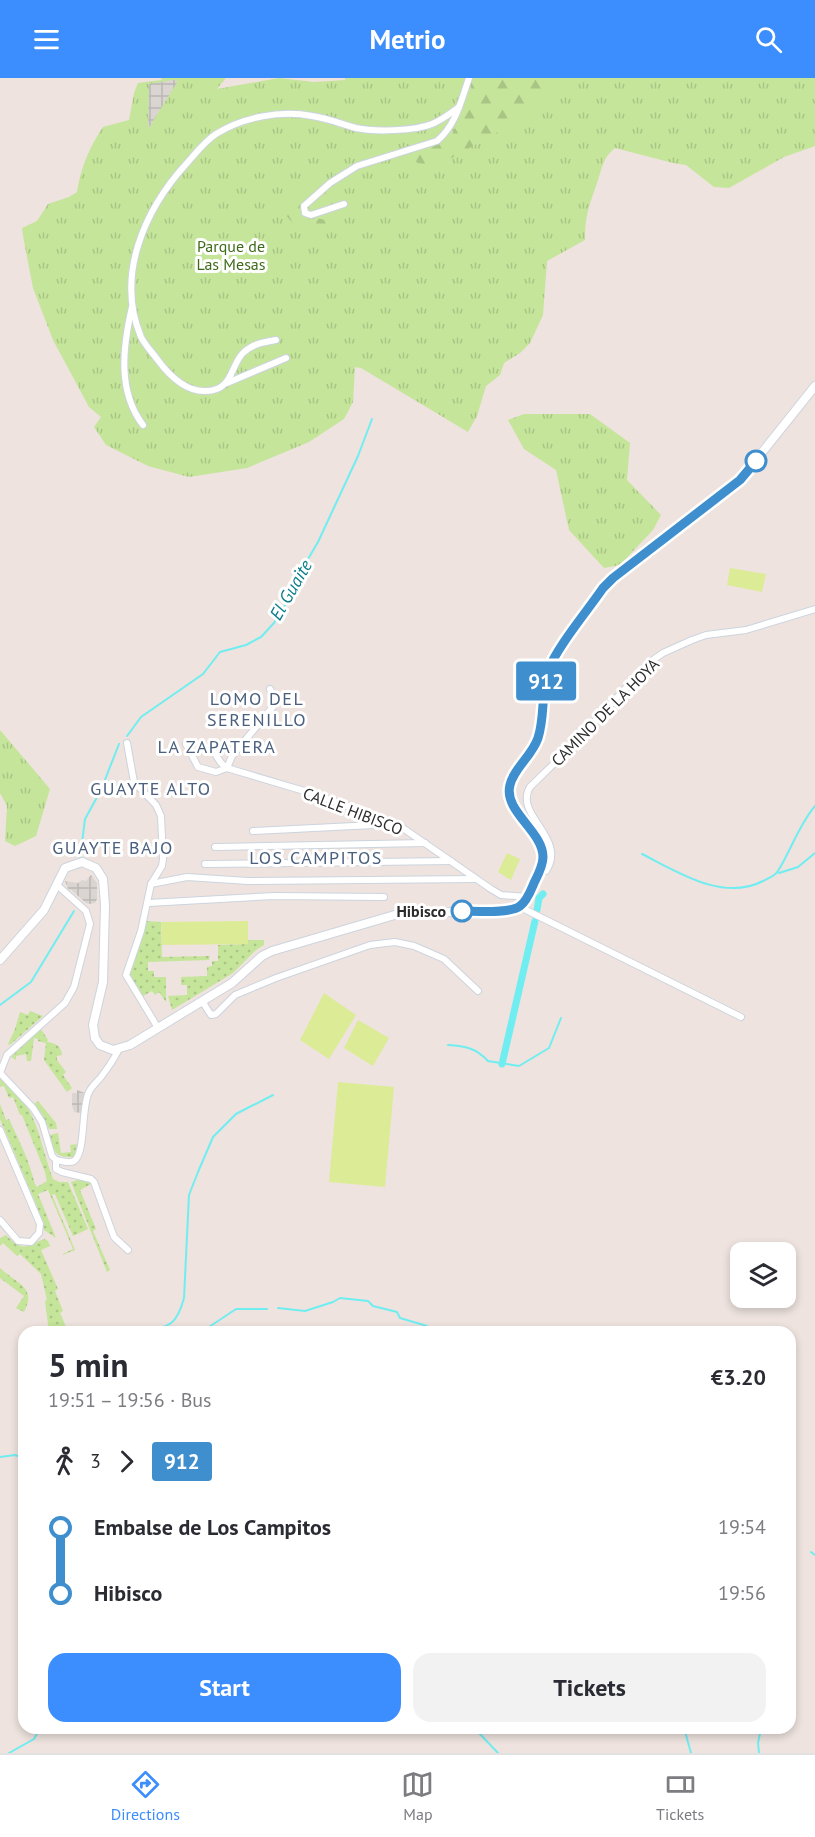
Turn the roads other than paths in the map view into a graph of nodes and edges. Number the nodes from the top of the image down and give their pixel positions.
1 (469, 78) edge
2 (459, 107) junction
3 (344, 204) dead end
4 (132, 306) junction
5 (276, 340) dead end
6 (286, 358) dead end
7 (226, 383) junction
8 (815, 386) edge
9 (143, 425) dead end
10 (815, 609) edge
11 (270, 688) dead end
12 (127, 743) dead end
13 (186, 744) dead end
14 (210, 746) dead end
15 (226, 768) junction
16 (397, 824) junction
17 (253, 831) dead end
18 (426, 843) junction
19 (214, 847) dead end
20 (452, 861) junction
21 (205, 864) dead end
22 (539, 872) junction
23 (476, 879) junction
24 (151, 884) junction
25 (57, 885) junction
26 (384, 897) dead end
27 (527, 897) junction
28 (148, 903) junction
29 (520, 907) junction
30 (0, 960) edge
31 (478, 991) dead end
32 (202, 1000) junction
33 (741, 1017) dead end
34 (158, 1028) junction
35 (119, 1049) junction
36 (0, 1073) edge
37 (0, 1130) edge
38 (56, 1160) junction
39 (0, 1220) edge
40 (128, 1250) dead end

1 - 2 street
2 - 3 street
2 - 4 street
4 - 7 street
4 - 9 street
5 - 7 street
6 - 7 street
8 - 22 main road
10 - 22 street, CAMINO DE LA HOYA
11 - 15 street
12 - 24 street
13 - 15 street, CALLE HIBISCO
14 - 15 street
15 - 16 street, CALLE HIBISCO
16 - 17 street
16 - 18 street, CALLE HIBISCO
18 - 19 street
18 - 20 street, CALLE HIBISCO
20 - 21 street
20 - 23 street, CALLE HIBISCO
22 - 27 main road
23 - 24 street
23 - 27 street, CALLE HIBISCO
24 - 28 street
25 - 30 main road
25 - 35 main road
25 - 36 street
26 - 28 street
27 - 29 main road
28 - 34 street
29 - 32 main road
29 - 33 street
31 - 32 street
32 - 34 main road
34 - 35 main road
35 - 38 street
36 - 38 street
37 - 39 street
38 - 40 street

